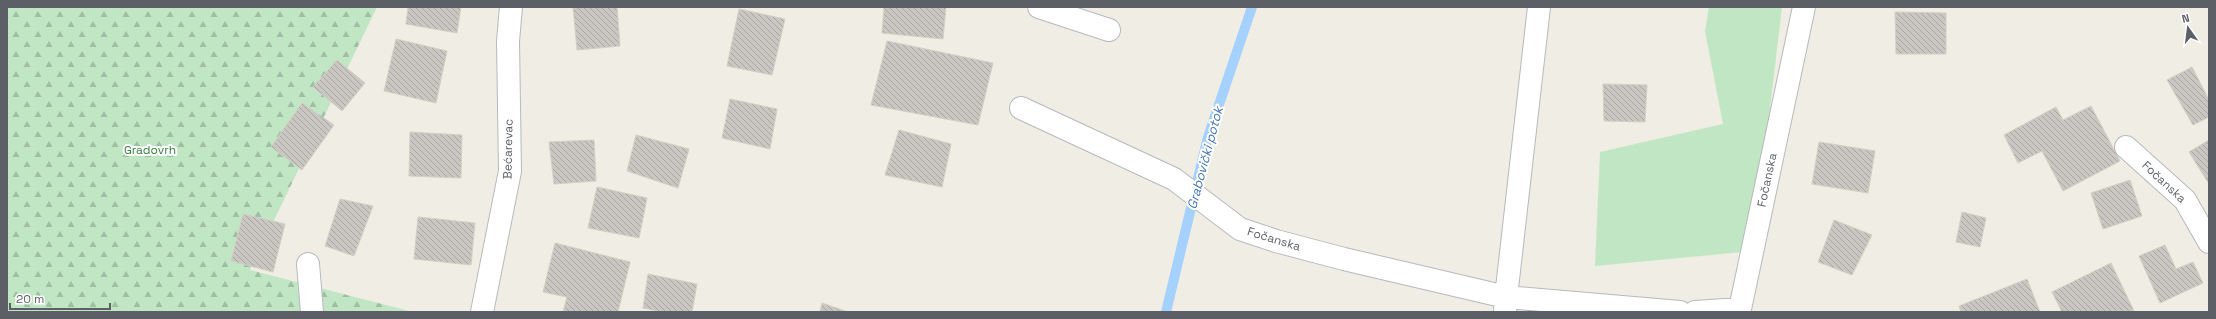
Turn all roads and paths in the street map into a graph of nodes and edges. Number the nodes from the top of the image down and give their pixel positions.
1 (511, 7) edge
2 (1039, 7) edge
3 (1539, 7) edge
4 (1804, 7) edge
5 (1109, 30) dead end
6 (1021, 108) dead end
7 (2126, 147) dead end
8 (2209, 242) edge
9 (308, 264) dead end
10 (1505, 304) edge
11 (312, 312) edge
12 (482, 312) edge
13 (1680, 312) edge
14 (1695, 312) edge

1 - 12 street, Bećarevac
2 - 5 street
3 - 10 street
4 - 14 street, Fočanska
6 - 10 street, Fočanska
7 - 8 street, Fočanska
9 - 11 street
10 - 13 street, Fočanska

